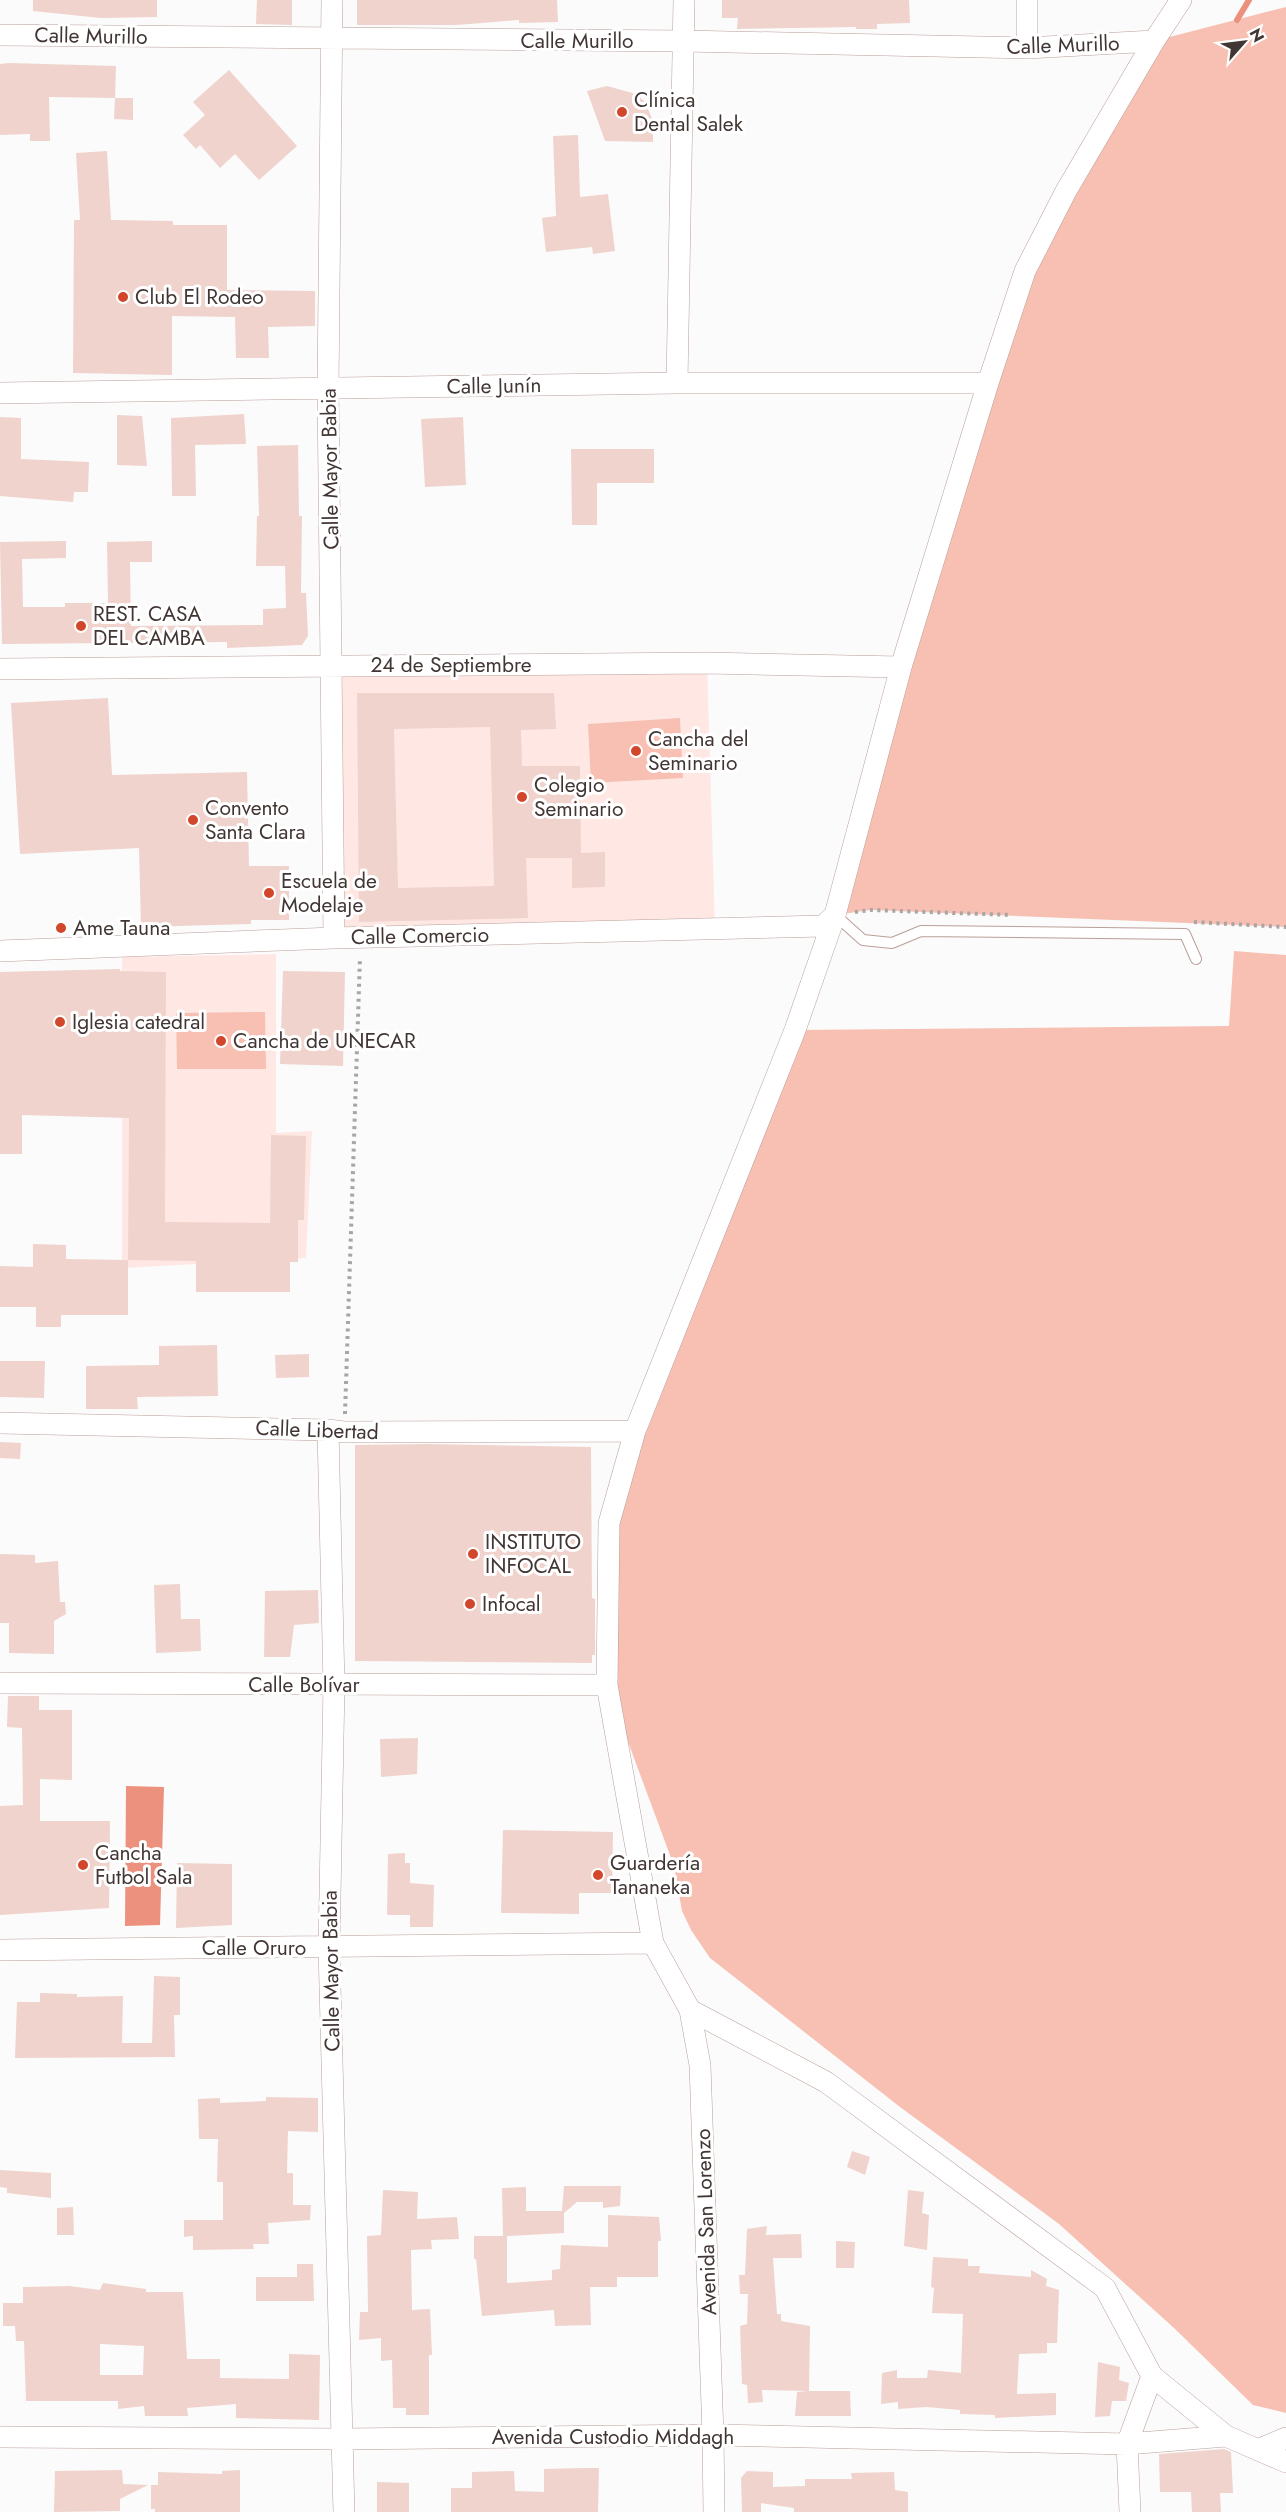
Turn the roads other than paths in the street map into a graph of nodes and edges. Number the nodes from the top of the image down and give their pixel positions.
1 (332, 0) edge
2 (684, 0) edge
3 (1027, 0) edge
4 (1181, 0) edge
5 (0, 35) edge
6 (333, 39) junction
7 (684, 41) junction
8 (1154, 41) junction
9 (1027, 48) junction
10 (677, 383) junction
11 (988, 383) junction
12 (328, 389) junction
13 (0, 393) edge
14 (332, 666) junction
15 (901, 667) junction
16 (0, 669) edge
17 (835, 915) junction
18 (334, 938) junction
19 (0, 951) edge
20 (1196, 959) dead end
21 (0, 1423) edge
22 (336, 1431) junction
23 (635, 1431) junction
24 (0, 1683) edge
25 (607, 1685) junction
26 (334, 1686) junction
27 (653, 1943) junction
28 (328, 1948) junction
29 (0, 1950) edge
30 (690, 2010) junction
31 (1152, 2376) junction
32 (713, 2435) junction
33 (1226, 2436) junction
34 (0, 2438) edge
35 (1286, 2438) edge
36 (344, 2439) junction
37 (1127, 2444) junction
38 (1260, 2449) junction
39 (1286, 2462) edge
40 (344, 2512) edge
41 (714, 2512) edge
42 (1130, 2512) edge

1 - 6 street, Calle Mayor Babia
2 - 7 street
3 - 9 street
4 - 8 street, Avenida San Lorenzo
5 - 6 street, Calle Murillo
6 - 7 street, Calle Murillo
6 - 12 street, Calle Mayor Babia
7 - 9 street, Calle Murillo
7 - 10 street
8 - 9 street, Calle Murillo
8 - 11 street, Avenida San Lorenzo
10 - 11 street, Calle Junín
10 - 12 street, Calle Junín
11 - 15 street, Avenida San Lorenzo
12 - 13 street, Calle Junín
12 - 14 street, Calle Mayor Babia
14 - 15 street, 24 de Septiembre
14 - 16 street, 24 de Septiembre
14 - 18 street, Calle Mayor Babia
15 - 17 street, Avenida San Lorenzo
17 - 18 street, Calle Comercio
17 - 20 lane
17 - 23 street, Avenida San Lorenzo
18 - 19 street, Calle Comercio
21 - 22 street, Calle Libertad
22 - 23 street, Calle Libertad
22 - 26 street, Calle Mayor Babia
23 - 25 street, Avenida San Lorenzo
24 - 26 street, Calle Bolívar
25 - 26 street, Calle Bolívar
25 - 27 street, Avenida San Lorenzo
26 - 28 street, Calle Mayor Babia
27 - 28 street, Calle Oruro
27 - 30 street, Avenida San Lorenzo
28 - 29 street, Calle Oruro
28 - 36 street, Calle Mayor Babia
30 - 31 street
30 - 32 street, Avenida San Lorenzo
31 - 33 street
31 - 37 street
32 - 36 street, Avenida Custodio Middagh
32 - 37 street, Avenida Custodio Middagh
32 - 41 street, Avenida San Lorenzo
33 - 37 street, Avenida Custodio Middagh
33 - 38 street
34 - 36 street, Avenida Custodio Middagh
35 - 38 street
36 - 40 street, Calle Mayor Babia
37 - 42 street
38 - 39 street

